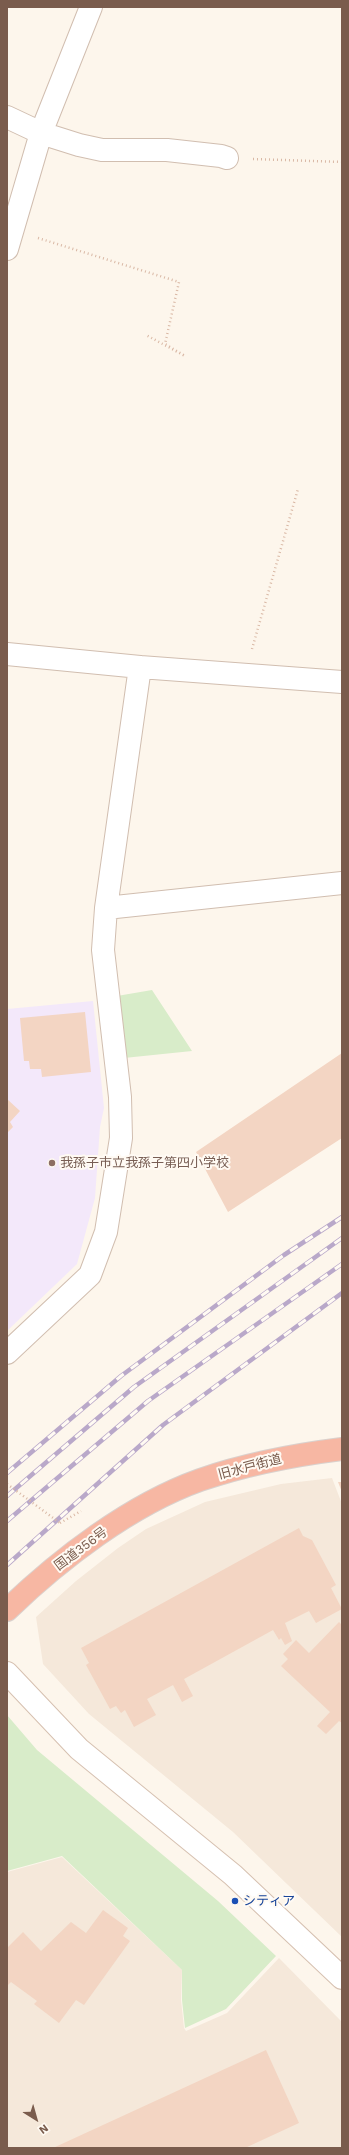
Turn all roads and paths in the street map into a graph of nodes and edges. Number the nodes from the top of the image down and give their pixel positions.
1 (91, 7) edge
2 (7, 117) edge
3 (41, 133) junction
4 (226, 158) joint
5 (342, 162) edge
6 (10, 240) edge
7 (146, 335) dead end
8 (298, 489) dead end
9 (7, 654) edge
10 (140, 667) junction
11 (245, 675) junction
12 (342, 682) edge
13 (342, 883) edge
14 (106, 908) junction
15 (7, 1352) edge
16 (342, 1448) edge
17 (7, 1484) edge
18 (161, 1497) joint
19 (60, 1523) dead end
20 (7, 1610) edge
21 (7, 1673) edge
22 (342, 1978) edge

1 - 3 street
2 - 3 street
3 - 4 street
3 - 6 street
4 - 5 path
6 - 7 path
8 - 11 path
9 - 10 street
10 - 11 street
10 - 14 street
11 - 12 street
13 - 14 street
14 - 15 street
16 - 18 highway, 旧水戸街道
17 - 19 path, bridge
18 - 20 highway, 国道356号
21 - 22 street

